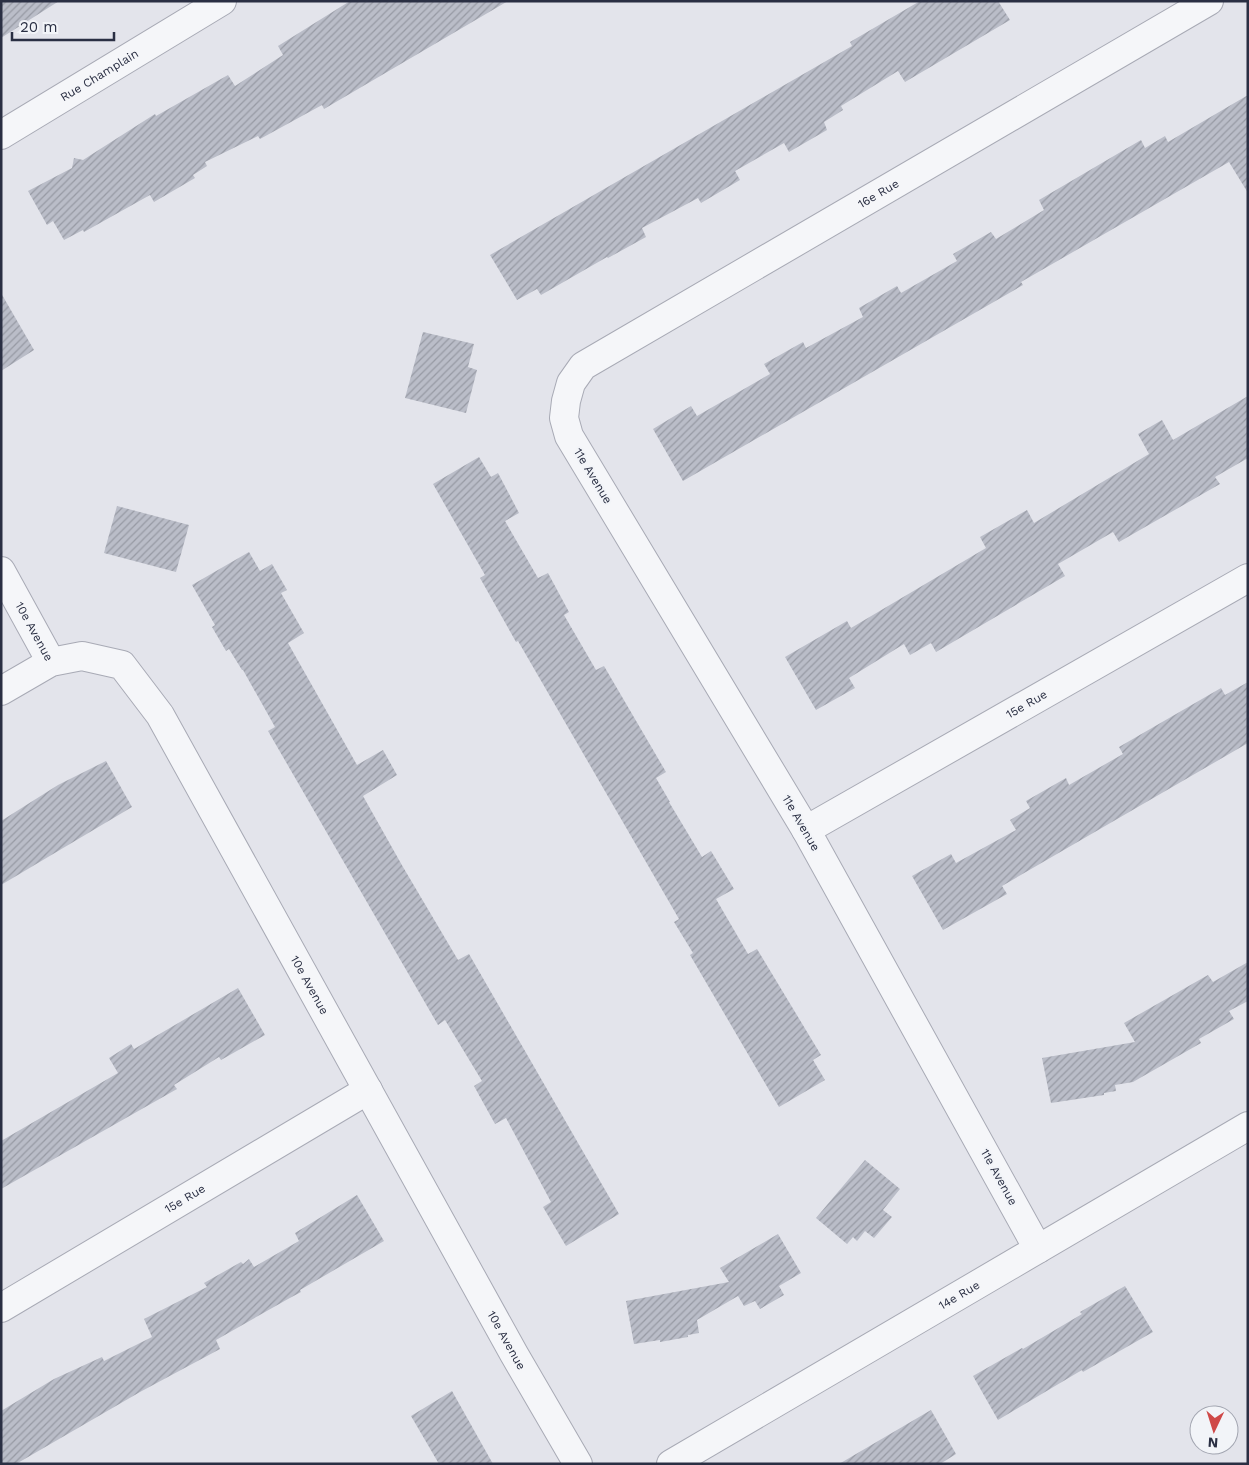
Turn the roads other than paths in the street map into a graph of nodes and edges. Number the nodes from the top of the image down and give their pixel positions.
1 (222, 1) edge
2 (1209, 1) edge
3 (1, 134) edge
4 (566, 401) joint
5 (1, 571) edge
6 (1248, 578) edge
7 (51, 662) junction
8 (1, 691) edge
9 (806, 830) junction
10 (368, 1090) junction
11 (1248, 1126) edge
12 (1038, 1249) junction
13 (1, 1308) edge
14 (578, 1464) edge
15 (671, 1464) edge

1 - 3 street, Rue Champlain
2 - 4 street, 16e Rue
4 - 9 street, 11e Avenue
5 - 7 street, 10e Avenue
6 - 9 street, 15e Rue
7 - 8 street
7 - 10 street, 10e Avenue
9 - 12 street, 11e Avenue
10 - 13 street, 15e Rue
10 - 14 street, 10e Avenue
11 - 12 street, 14e Rue
12 - 15 street, 14e Rue

